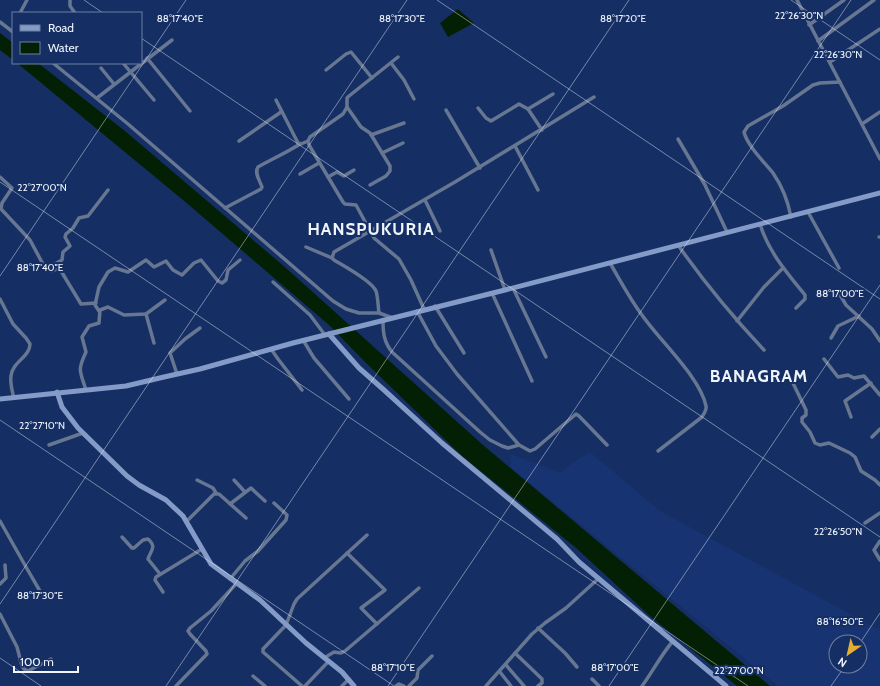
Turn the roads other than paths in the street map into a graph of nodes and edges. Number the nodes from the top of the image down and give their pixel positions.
1 (27, 0) edge
2 (70, 0) edge
3 (796, 0) edge
4 (844, 0) edge
5 (874, 0) edge
6 (21, 12) edge
7 (74, 12) edge
8 (0, 22) edge
9 (809, 24) junction
10 (880, 29) edge
11 (11, 30) edge
12 (172, 40) dead end
13 (818, 41) junction
14 (398, 57) dead end
15 (147, 58) junction
16 (142, 62) edge
17 (830, 62) junction
18 (391, 63) junction
19 (54, 64) edge
20 (124, 64) edge
21 (140, 64) edge
22 (101, 68) dead end
23 (326, 70) dead end
24 (131, 71) junction
25 (372, 78) junction
26 (840, 82) junction
27 (114, 84) junction
28 (553, 94) dead end
29 (594, 97) dead end
30 (96, 98) junction
31 (414, 99) dead end
32 (154, 100) dead end
33 (276, 100) dead end
34 (347, 107) junction
35 (478, 108) dead end
36 (528, 109) junction
37 (446, 110) dead end
38 (190, 111) dead end
39 (281, 112) junction
40 (880, 112) edge
41 (404, 124) dead end
42 (862, 124) junction
43 (542, 130) junction
44 (371, 135) junction
45 (678, 139) dead end
46 (239, 141) dead end
47 (308, 141) junction
48 (402, 143) dead end
49 (300, 144) junction
50 (515, 146) junction
51 (382, 153) junction
52 (880, 158) edge
53 (319, 163) junction
54 (480, 168) junction
55 (354, 170) dead end
56 (300, 174) dead end
57 (328, 177) junction
58 (0, 178) edge
59 (370, 185) dead end
60 (108, 190) dead end
61 (538, 190) dead end
62 (880, 193) edge
63 (425, 200) junction
64 (225, 208) junction
65 (808, 212) junction
66 (791, 216) junction
67 (760, 224) junction
68 (370, 231) junction
69 (440, 231) dead end
70 (727, 232) junction
71 (678, 245) junction
72 (306, 246) dead end
73 (491, 250) dead end
74 (332, 258) junction
75 (240, 260) dead end
76 (610, 263) junction
77 (783, 268) junction
78 (839, 268) dead end
79 (49, 270) junction
80 (273, 282) dead end
81 (513, 288) junction
82 (505, 290) junction
83 (492, 293) junction
84 (839, 293) dead end
85 (0, 299) edge
86 (165, 300) dead end
87 (96, 303) junction
88 (435, 306) junction
89 (796, 308) dead end
90 (424, 309) junction
91 (99, 311) junction
92 (417, 311) junction
93 (379, 313) junction
94 (146, 314) junction
95 (859, 316) junction
96 (393, 318) junction
97 (383, 321) junction
98 (737, 321) junction
99 (200, 328) dead end
100 (329, 334) junction
101 (831, 338) dead end
102 (303, 340) junction
103 (880, 341) edge
104 (154, 343) dead end
105 (271, 348) junction
106 (764, 350) dead end
107 (464, 353) dead end
108 (546, 357) dead end
109 (824, 358) dead end
110 (177, 374) junction
111 (532, 381) dead end
112 (777, 381) dead end
113 (871, 383) junction
114 (86, 390) junction
115 (302, 390) dead end
116 (57, 392) junction
117 (880, 394) edge
118 (14, 398) junction
119 (0, 399) edge
120 (350, 399) dead end
121 (851, 417) dead end
122 (880, 429) edge
123 (83, 433) junction
124 (872, 437) dead end
125 (49, 445) dead end
126 (519, 445) junction
127 (607, 445) dead end
128 (658, 451) dead end
129 (197, 480) dead end
130 (234, 480) dead end
131 (880, 485) edge
132 (245, 492) junction
133 (216, 493) junction
134 (264, 501) dead end
135 (274, 503) dead end
136 (230, 504) junction
137 (880, 512) edge
138 (246, 518) dead end
139 (0, 521) edge
140 (186, 521) junction
141 (865, 523) dead end
142 (367, 536) dead end
143 (122, 537) dead end
144 (880, 541) edge
145 (202, 549) junction
146 (347, 553) junction
147 (880, 560) edge
148 (5, 565) dead end
149 (160, 574) junction
150 (599, 578) junction
151 (230, 579) junction
152 (0, 584) edge
153 (236, 584) junction
154 (419, 588) dead end
155 (163, 592) dead end
156 (44, 598) dead end
157 (0, 614) edge
158 (377, 624) junction
159 (286, 625) junction
160 (538, 628) junction
161 (673, 641) junction
162 (515, 653) junction
163 (432, 656) dead end
164 (51, 659) dead end
165 (326, 660) junction
166 (506, 665) junction
167 (577, 667) dead end
168 (500, 672) junction
169 (253, 676) dead end
170 (348, 678) junction
171 (592, 679) dead end
172 (176, 686) edge
173 (265, 686) edge
174 (302, 686) edge
175 (305, 686) edge
176 (342, 686) edge
177 (354, 686) edge
178 (396, 686) edge
179 (404, 686) edge
180 (409, 686) edge
181 (487, 686) edge
182 (511, 686) edge
183 (524, 686) edge
184 (538, 686) edge
185 (599, 686) edge
186 (642, 686) edge
187 (726, 686) edge

1 - 6 street
2 - 7 street
3 - 9 street
4 - 9 street
5 - 13 street
8 - 11 street
9 - 13 street
10 - 17 street
12 - 15 street
13 - 17 street
14 - 18 street
15 - 16 street
15 - 38 street
17 - 26 street
18 - 25 street
18 - 31 street
19 - 30 street
20 - 24 street
21 - 24 street
22 - 27 street
23 - 25 street
24 - 27 street
24 - 32 street
25 - 34 street
26 - 42 street
26 - 66 street
27 - 30 street
28 - 36 street
29 - 43 street
30 - 64 street
33 - 39 street
34 - 44 street
34 - 47 street
35 - 36 street
36 - 43 street
37 - 54 street
39 - 46 street
39 - 49 street
40 - 42 street
41 - 44 street
42 - 52 street
43 - 50 street
44 - 51 street
45 - 70 street
47 - 49 street
47 - 53 street
48 - 51 street
49 - 64 street
50 - 54 street
50 - 61 street
51 - 59 street
53 - 56 street
53 - 57 street
54 - 63 street
55 - 57 street
57 - 68 street
58 - 79 street
60 - 79 street
62 - 65 street
63 - 68 street
63 - 69 street
64 - 93 street
65 - 66 street
65 - 78 street
66 - 67 street
67 - 70 street
67 - 77 street
68 - 74 street
68 - 90 street
70 - 71 street
71 - 76 street
71 - 98 street
72 - 74 street
73 - 82 street
74 - 93 street
75 - 87 street
76 - 81 street
76 - 128 street
77 - 89 street
77 - 98 street
79 - 87 street
80 - 100 street
81 - 82 street
81 - 108 street
82 - 83 street
83 - 88 street
83 - 111 street
84 - 95 street
85 - 118 street
86 - 94 street
87 - 91 street
88 - 90 street
88 - 107 street
90 - 92 street
91 - 94 street
91 - 114 street
92 - 96 street
92 - 126 street
93 - 96 street
94 - 104 street
95 - 101 street
95 - 103 street
96 - 97 street
97 - 100 street
97 - 126 street
98 - 106 street
99 - 110 street
100 - 102 street
100 - 150 street
102 - 105 street
102 - 120 street
105 - 110 street
105 - 115 street
109 - 113 street
110 - 114 street
112 - 131 street
113 - 117 street
113 - 121 street
114 - 116 street
116 - 118 street
116 - 123 street
118 - 119 street
122 - 124 street
123 - 125 street
123 - 140 street
126 - 127 street
129 - 133 street
130 - 132 street
132 - 134 street
132 - 136 street
133 - 136 street
133 - 140 street
135 - 151 street
136 - 138 street
137 - 141 street
139 - 156 street
140 - 145 street
142 - 146 street
143 - 149 street
144 - 147 street
145 - 149 street
145 - 151 street
146 - 158 street
146 - 159 street
148 - 152 street
149 - 155 street
150 - 160 street
150 - 161 street
151 - 153 street
153 - 159 street
153 - 172 street
154 - 158 street
157 - 164 street
158 - 165 street
159 - 165 street
159 - 174 street
160 - 162 street
160 - 167 street
161 - 186 street
161 - 187 street
162 - 166 street
162 - 184 street
163 - 180 street
165 - 170 street
165 - 175 street
166 - 168 street
166 - 183 street
168 - 181 street
168 - 182 street
169 - 173 street
170 - 176 street
170 - 177 street
171 - 185 street
178 - 179 street

